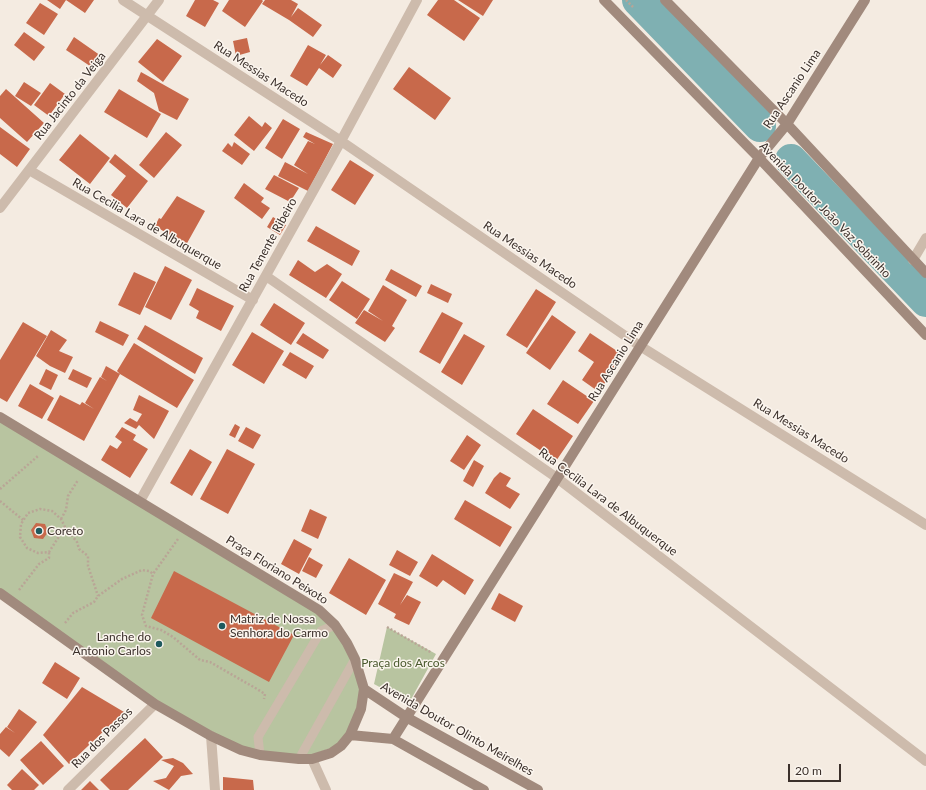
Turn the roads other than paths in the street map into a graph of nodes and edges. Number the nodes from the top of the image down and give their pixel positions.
1 (123, 0) edge
2 (159, 0) edge
3 (416, 0) edge
4 (604, 0) edge
5 (666, 0) edge
6 (865, 0) edge
7 (148, 16) junction
8 (787, 124) junction
9 (341, 141) junction
10 (759, 158) junction
11 (29, 170) junction
12 (0, 208) edge
13 (926, 238) edge
14 (913, 260) junction
15 (926, 273) edge
16 (266, 276) junction
17 (252, 300) junction
18 (926, 335) edge
19 (640, 346) junction
20 (0, 417) edge
21 (557, 478) junction
22 (140, 501) junction
23 (926, 524) edge
24 (0, 593) edge
25 (335, 625) junction
26 (354, 659) junction
27 (364, 689) junction
28 (155, 704) junction
29 (406, 717) junction
30 (350, 735) junction
31 (211, 736) junction
32 (393, 739) junction
33 (260, 755) junction
34 (299, 759) junction
35 (312, 760) junction
36 (926, 761) edge
37 (68, 790) edge
38 (215, 790) edge
39 (326, 790) edge
40 (484, 790) edge
41 (538, 790) edge

1 - 7 street, Rua Messias Macedo
2 - 7 street, Rua Jacinto da Veiga
3 - 9 street, Rua Tenente Ribeiro
4 - 10 street, Avenida Doutor João Vaz Sobrinho
5 - 8 street
6 - 8 street, Rua Ascanio Lima
7 - 9 street, Rua Messias Macedo
7 - 11 street, Rua Jacinto da Veiga
8 - 10 street, Rua Ascanio Lima
8 - 14 street
9 - 16 street, Rua Tenente Ribeiro
9 - 19 street, Rua Messias Macedo
10 - 18 street, Avenida Doutor João Vaz Sobrinho
10 - 19 street, Rua Ascanio Lima
11 - 12 street, Rua Jacinto da Veiga
11 - 17 street, Rua Cecilia Lara de Albuquerque
13 - 14 street
14 - 15 street
16 - 17 street, Rua Tenente Ribeiro
16 - 21 street, Rua Cecilia Lara de Albuquerque
17 - 22 street, Rua Tenente Ribeiro
19 - 21 street, Rua Ascanio Lima
19 - 23 street, Rua Messias Macedo
20 - 22 street, Praça Floriano Peixoto
21 - 29 street, Rua Ascanio Lima
21 - 36 street, Rua Cecilia Lara de Albuquerque
22 - 25 street, Praça Floriano Peixoto
24 - 28 street, Praça Floriano Peixoto
25 - 26 street, Praça Floriano Peixoto
25 - 33 lane
26 - 27 street, Praça Floriano Peixoto
26 - 34 lane
27 - 29 street, Avenida Doutor Olinto Meirelhes
27 - 30 street, Praça Floriano Peixoto
28 - 31 street, Praça Floriano Peixoto
28 - 37 street, Rua dos Passos
29 - 32 street, Rua Ascanio Lima
29 - 41 street, Avenida Doutor Olinto Meirelhes
30 - 32 street
30 - 35 street, Praça Floriano Peixoto
31 - 33 street, Praça Floriano Peixoto
31 - 38 street
32 - 40 street
33 - 34 street, Praça Floriano Peixoto
34 - 35 street, Praça Floriano Peixoto
35 - 39 street

